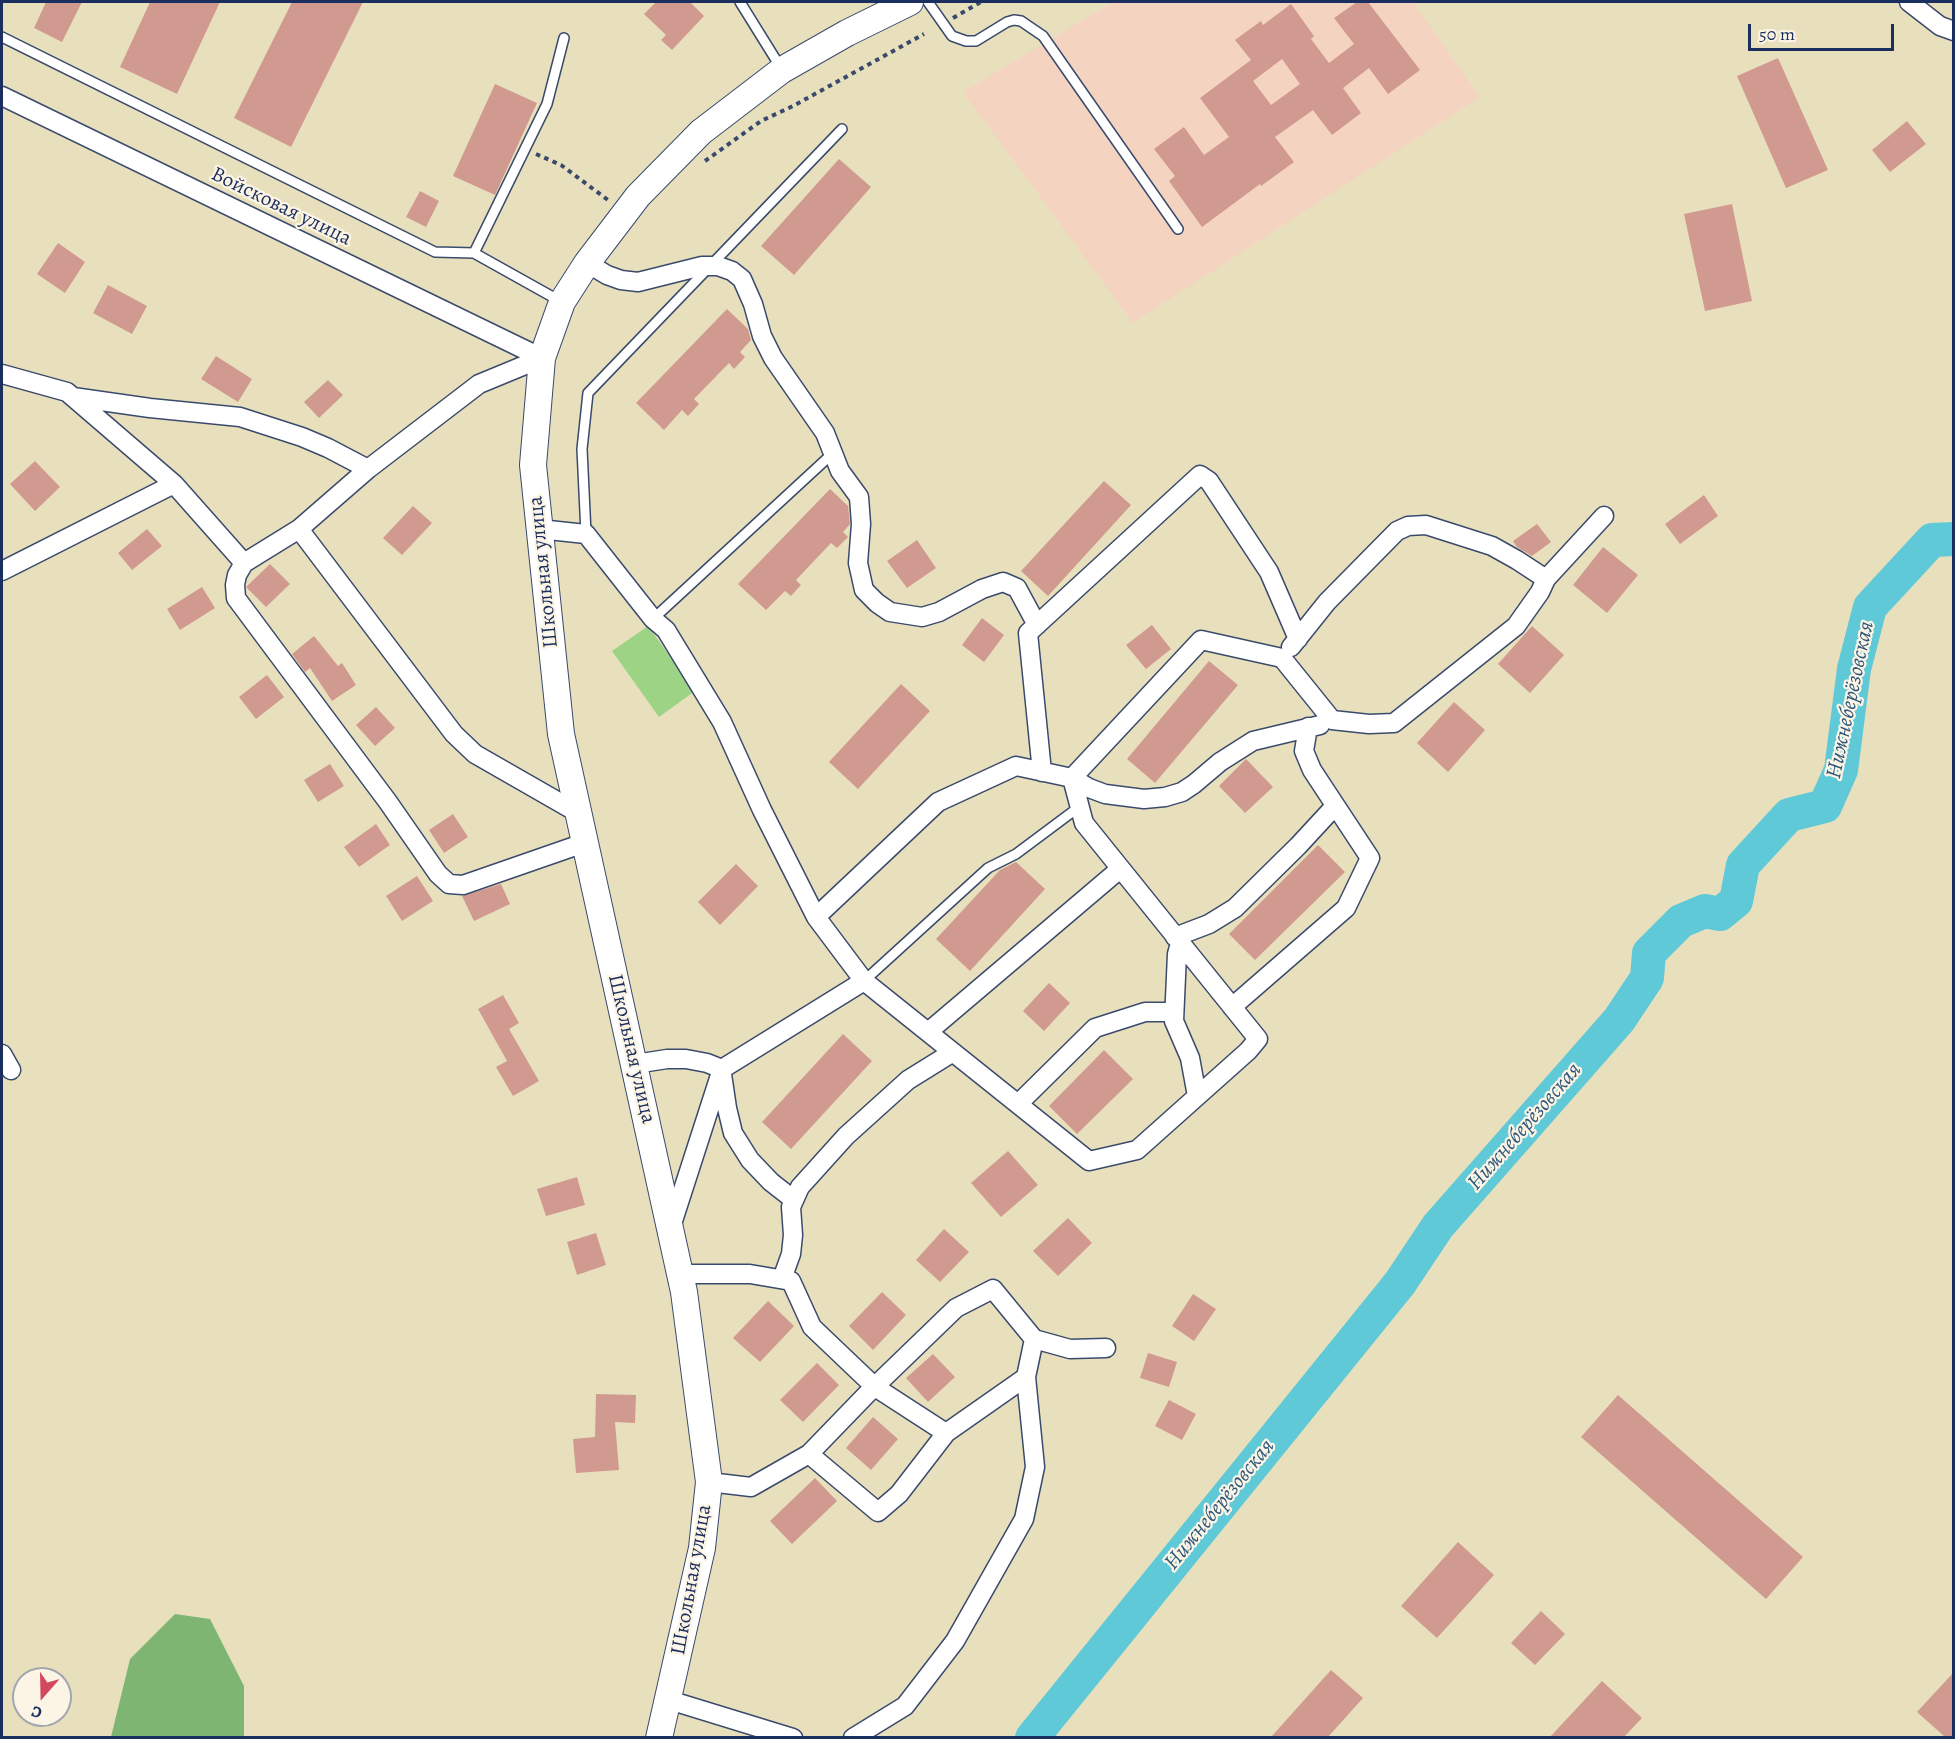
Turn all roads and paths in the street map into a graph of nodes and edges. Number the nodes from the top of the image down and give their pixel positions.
1 (740, 2) edge
2 (910, 2) edge
3 (928, 2) edge
4 (981, 2) edge
5 (1909, 2) edge
6 (953, 18) dead end
7 (1953, 31) edge
8 (924, 34) dead end
9 (2, 37) edge
10 (564, 38) dead end
11 (782, 70) junction
12 (2, 96) edge
13 (842, 129) dead end
14 (525, 149) junction
15 (702, 164) dead end
16 (615, 206) dead end
17 (1178, 230) dead end
18 (474, 253) junction
19 (587, 263) junction
20 (710, 266) junction
21 (562, 302) junction
22 (542, 358) junction
23 (2, 374) edge
24 (72, 397) junction
25 (833, 453) junction
26 (368, 469) junction
27 (174, 484) junction
28 (1604, 516) dead end
29 (299, 529) junction
30 (538, 530) junction
31 (586, 534) junction
32 (244, 563) junction
33 (2, 571) edge
34 (1546, 579) junction
35 (653, 619) junction
36 (1037, 625) junction
37 (1298, 639) junction
38 (1282, 658) junction
39 (1332, 720) junction
40 (1308, 728) junction
41 (1042, 772) junction
42 (1072, 778) junction
43 (1335, 806) junction
44 (1079, 807) junction
45 (578, 813) junction
46 (584, 843) junction
47 (1120, 869) junction
48 (816, 917) junction
49 (1178, 940) junction
50 (864, 981) junction
51 (1232, 1007) junction
52 (1174, 1012) junction
53 (928, 1032) junction
54 (953, 1052) junction
55 (635, 1064) junction
56 (722, 1069) junction
57 (1197, 1096) junction
58 (1018, 1104) junction
59 (794, 1200) junction
60 (670, 1230) junction
61 (680, 1274) junction
62 (782, 1279) junction
63 (1034, 1340) junction
64 (1106, 1348) dead end
65 (1026, 1377) junction
66 (875, 1387) junction
67 (946, 1433) junction
68 (809, 1454) junction
69 (709, 1482) junction
70 (669, 1700) junction
71 (659, 1737) edge
72 (793, 1737) edge
73 (853, 1737) edge

1 - 11 lane
2 - 11 street, Школьная улица
3 - 17 lane
4 - 6 path
5 - 7 street
8 - 15 path
9 - 18 lane
10 - 14 lane
11 - 19 street, Школьная улица
12 - 22 street, Войсковая улица
13 - 20 lane
14 - 16 path
14 - 18 lane
18 - 21 lane
19 - 20 street
19 - 21 street, Школьная улица
20 - 25 street
20 - 31 lane
21 - 22 street, Школьная улица
22 - 26 street
22 - 30 street, Школьная улица
23 - 24 street
24 - 26 street
24 - 27 street
25 - 35 lane
25 - 36 street
26 - 29 street
27 - 32 street
27 - 33 street
28 - 34 street
29 - 32 street
29 - 45 street
30 - 31 street
30 - 45 street, Школьная улица
31 - 35 street
32 - 46 street
34 - 37 street
34 - 39 street
35 - 48 street
36 - 37 street
36 - 41 street
37 - 38 street
38 - 39 street
38 - 42 street
39 - 40 street
40 - 42 street
40 - 43 street
41 - 42 street
41 - 48 street
42 - 44 street
43 - 49 street
43 - 51 street
44 - 47 street
44 - 50 lane
45 - 46 street, Школьная улица
46 - 55 street, Школьная улица
47 - 49 street
47 - 53 street
48 - 50 street
49 - 51 street
49 - 52 street
50 - 53 street
50 - 56 street
51 - 57 street
52 - 57 street
52 - 58 street
53 - 54 street
54 - 58 street
54 - 59 street
55 - 56 street
55 - 60 street, Школьная улица
56 - 59 street
56 - 60 street
57 - 58 street
59 - 62 street
60 - 61 street, Школьная улица
61 - 62 street
61 - 69 street, Школьная улица
62 - 66 street
63 - 64 street
63 - 65 street
63 - 66 street
65 - 67 street
65 - 73 street
66 - 67 street
66 - 68 street
67 - 68 street
68 - 69 street
69 - 70 street, Школьная улица
70 - 71 street, Школьная улица
70 - 72 street

